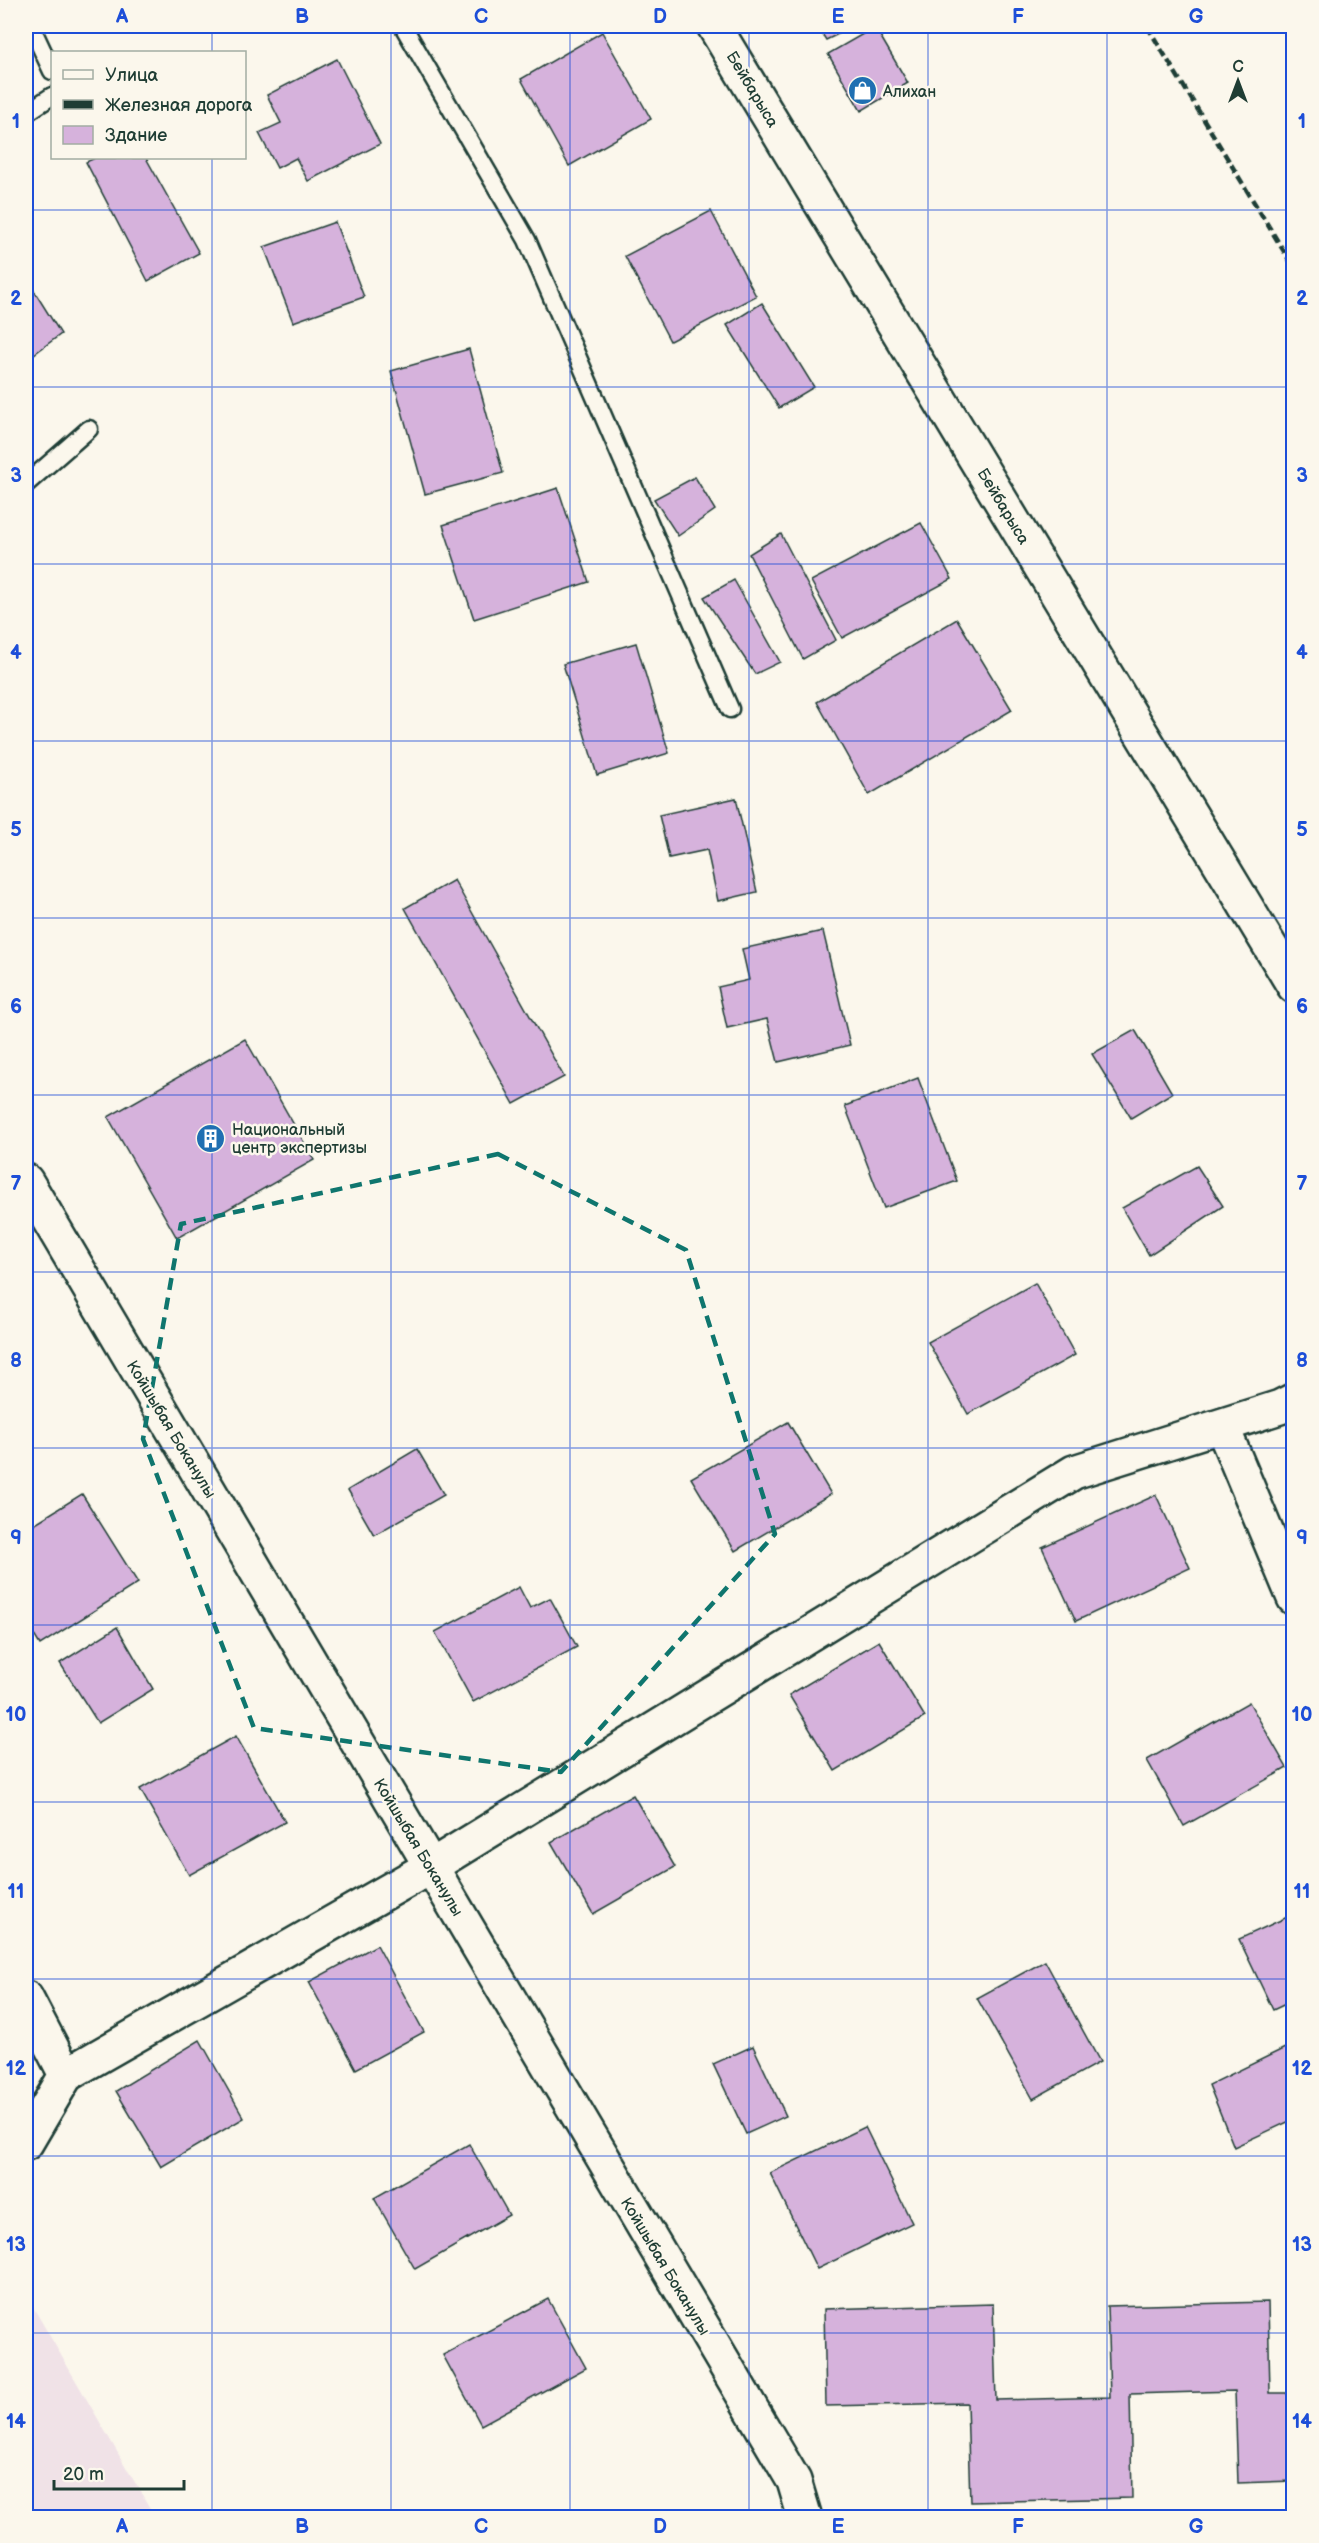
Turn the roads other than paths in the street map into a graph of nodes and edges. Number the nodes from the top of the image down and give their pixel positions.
1 (31, 26) edge
2 (403, 26) edge
3 (714, 26) edge
4 (51, 69) edge
5 (51, 97) edge
6 (26, 113) edge
7 (89, 429) dead end
8 (26, 484) edge
9 (730, 710) dead end
10 (1293, 986) edge
11 (26, 1180) edge
12 (1293, 1400) edge
13 (1222, 1426) junction
14 (1293, 1598) edge
15 (430, 1867) junction
16 (26, 1998) edge
17 (66, 2075) junction
18 (26, 2143) edge
19 (805, 2517) edge

1 - 4 lane
2 - 9 lane
3 - 10 street, Бейбарыса
5 - 6 lane
7 - 8 lane
11 - 15 street, Койшыбая Боканулы
12 - 13 street
13 - 14 street
13 - 15 street
15 - 17 street
15 - 19 street, Койшыбая Боканулы
16 - 17 street
17 - 18 street

